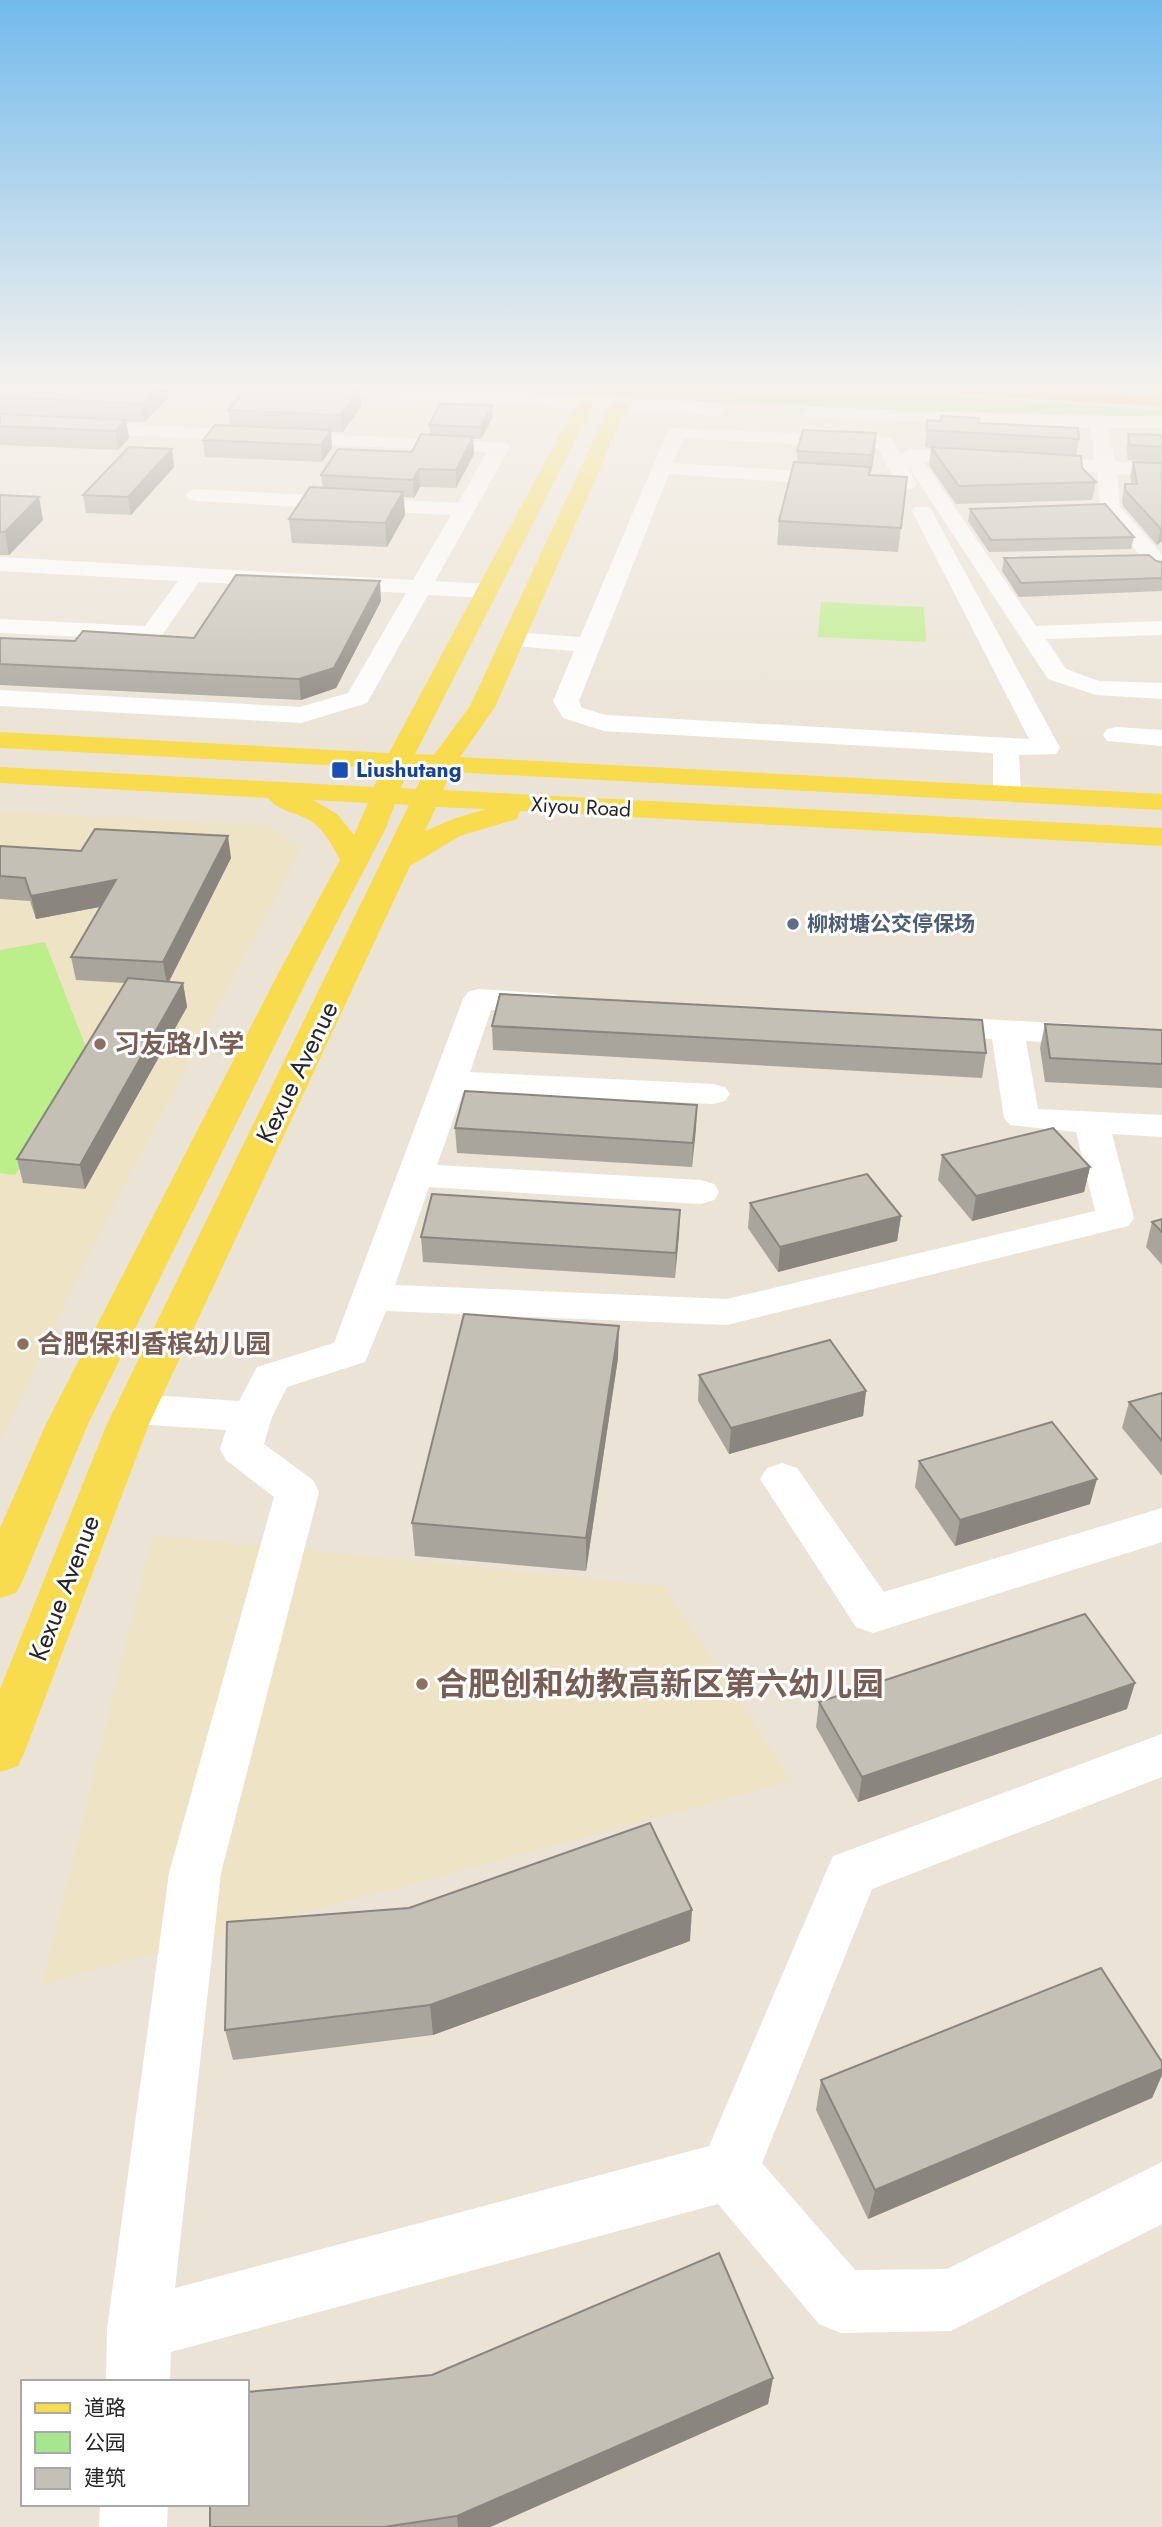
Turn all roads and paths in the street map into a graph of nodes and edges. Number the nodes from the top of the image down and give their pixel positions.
1 (409, 507) edge
2 (466, 507) edge
3 (531, 507) edge
4 (573, 507) edge
5 (646, 507) edge
6 (919, 507) edge
7 (945, 507) edge
8 (1110, 508) joint
9 (1083, 509) edge
10 (464, 510) junction
11 (976, 512) edge
12 (949, 513) junction
13 (1151, 527) edge
14 (1128, 528) junction
15 (1127, 558) edge
16 (1008, 561) edge
17 (982, 562) junction
18 (1158, 563) edge
19 (0, 564) edge
20 (193, 575) junction
21 (420, 587) junction
22 (487, 591) junction
23 (0, 626) edge
24 (1162, 628) edge
25 (1029, 633) junction
26 (513, 639) junction
27 (589, 645) junction
28 (1162, 691) edge
29 (0, 698) edge
30 (423, 714) junction
31 (490, 727) junction
32 (1116, 735) dead end
33 (1162, 738) edge
34 (0, 740) edge
35 (1006, 746) junction
36 (287, 755) junction
37 (398, 761) junction
38 (441, 764) junction
39 (622, 773) junction
40 (0, 775) edge
41 (257, 790) junction
42 (1007, 794) junction
43 (384, 796) junction
44 (427, 799) junction
45 (1162, 802) edge
46 (547, 805) junction
47 (1162, 837) edge
48 (355, 861) junction
49 (398, 861) junction
50 (590, 1006) edge
51 (896, 1024) edge
52 (1007, 1030) junction
53 (1162, 1039) edge
54 (450, 1081) junction
55 (713, 1094) dead end
56 (1091, 1123) junction
57 (1162, 1126) edge
58 (415, 1175) junction
59 (701, 1192) dead end
60 (372, 1297) junction
61 (135, 1409) junction
62 (251, 1417) junction
63 (782, 1479) dead end
64 (1162, 1525) edge
65 (2, 1571) edge
66 (0, 1751) edge
67 (1162, 1755) edge
68 (729, 2171) junction
69 (1162, 2192) edge
70 (138, 2355) edge
71 (134, 2506) edge
72 (133, 2527) edge

1 - 10 street
2 - 10 street
3 - 22 main road, Kexue Avenue
4 - 26 main road, Kexue Avenue
5 - 27 street
6 - 35 street
7 - 12 street
8 - 9 street
8 - 14 street
10 - 21 street
11 - 12 street
12 - 17 street
13 - 14 street
14 - 18 street
15 - 18 street
16 - 17 street
17 - 25 street
19 - 20 street
20 - 21 street
20 - 23 street
21 - 22 street
21 - 29 street
22 - 30 main road, Kexue Avenue
24 - 25 street
25 - 28 street
26 - 27 street
26 - 31 main road, Kexue Avenue
27 - 35 street
30 - 36 main road
30 - 37 main road, Kexue Avenue
31 - 38 main road, Kexue Avenue
31 - 39 main road
32 - 33 street
34 - 36 main road, Xiyou Road
35 - 42 street
36 - 37 main road, Xiyou Road
37 - 38 main road, Xiyou Road
37 - 43 main road, Kexue Avenue
38 - 39 main road, Xiyou Road
38 - 44 main road, Kexue Avenue
39 - 42 main road, Xiyou Road
40 - 41 main road, Xiyou Road
41 - 43 main road, Xiyou Road
41 - 48 main road
42 - 45 main road, Xiyou Road
43 - 44 main road, Xiyou Road
43 - 48 main road, Kexue Avenue
44 - 46 main road, Xiyou Road
44 - 49 main road, Kexue Avenue
46 - 47 main road, Xiyou Road
46 - 49 main road
48 - 65 main road, Kexue Avenue
49 - 61 main road, Kexue Avenue
50 - 54 street
51 - 52 street
52 - 53 street
52 - 56 street
54 - 55 street
54 - 58 street
56 - 57 street
56 - 60 street
58 - 59 street
58 - 60 street
60 - 62 street
61 - 62 street
61 - 66 main road, Kexue Avenue
62 - 70 street
63 - 64 street
67 - 68 street
68 - 69 street
68 - 70 street
71 - 72 street

